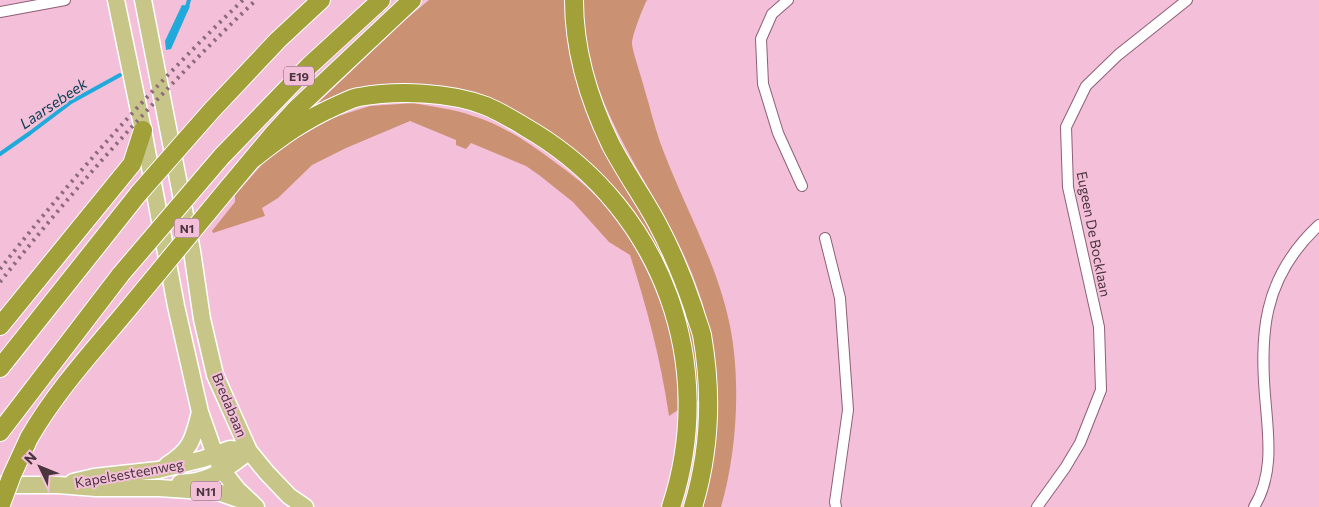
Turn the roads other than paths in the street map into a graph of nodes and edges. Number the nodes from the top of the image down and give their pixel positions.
1 (65, 0) edge
2 (116, 0) edge
3 (144, 0) edge
4 (321, 0) edge
5 (381, 0) edge
6 (412, 0) edge
7 (574, 0) edge
8 (788, 0) edge
9 (1187, 0) edge
10 (0, 12) edge
11 (143, 130) junction
12 (252, 160) junction
13 (802, 186) dead end
14 (1319, 226) edge
15 (825, 238) dead end
16 (192, 251) junction
17 (166, 257) junction
18 (0, 326) edge
19 (0, 368) edge
20 (200, 412) junction
21 (5, 425) edge
22 (249, 451) junction
23 (214, 455) junction
24 (158, 470) junction
25 (222, 470) junction
26 (0, 485) edge
27 (58, 485) junction
28 (160, 488) junction
29 (254, 505) edge
30 (0, 507) edge
31 (305, 507) edge
32 (671, 507) edge
33 (693, 507) edge
34 (836, 507) edge
35 (1037, 507) edge
36 (1254, 507) edge

1 - 10 street
2 - 11 main road, Bredabaan / N1
3 - 16 main road, Bredabaan / N1
4 - 19 highway, bridge
5 - 21 highway, E19, bridge
6 - 12 highway
7 - 33 highway
8 - 13 street
9 - 35 street, Eugeen De Bocklaan
11 - 17 main road, Bredabaan / N1
11 - 18 highway
12 - 30 highway, bridge
12 - 32 highway
14 - 36 street
15 - 34 street
16 - 17 street
16 - 22 main road, Bredabaan / N1
17 - 20 main road, Bredabaan / N1
20 - 23 main road, Bredabaan / N1
20 - 24 main road, N11
22 - 23 main road, Kapelsesteenweg / N11
22 - 25 main road, Kapelsesteenweg / N11
22 - 31 main road, Bredabaan / N1
23 - 24 main road, Kapelsesteenweg / N11
23 - 25 main road, Bredabaan / N1
24 - 27 main road, Kapelsesteenweg / N11
25 - 28 main road, Kapelsesteenweg / N11
25 - 29 main road, Bredabaan / N1
26 - 27 main road, Kapelsesteenweg / N11
27 - 28 main road, Kapelsesteenweg / N11
28 - 29 main road, Kapelsesteenweg / N11

